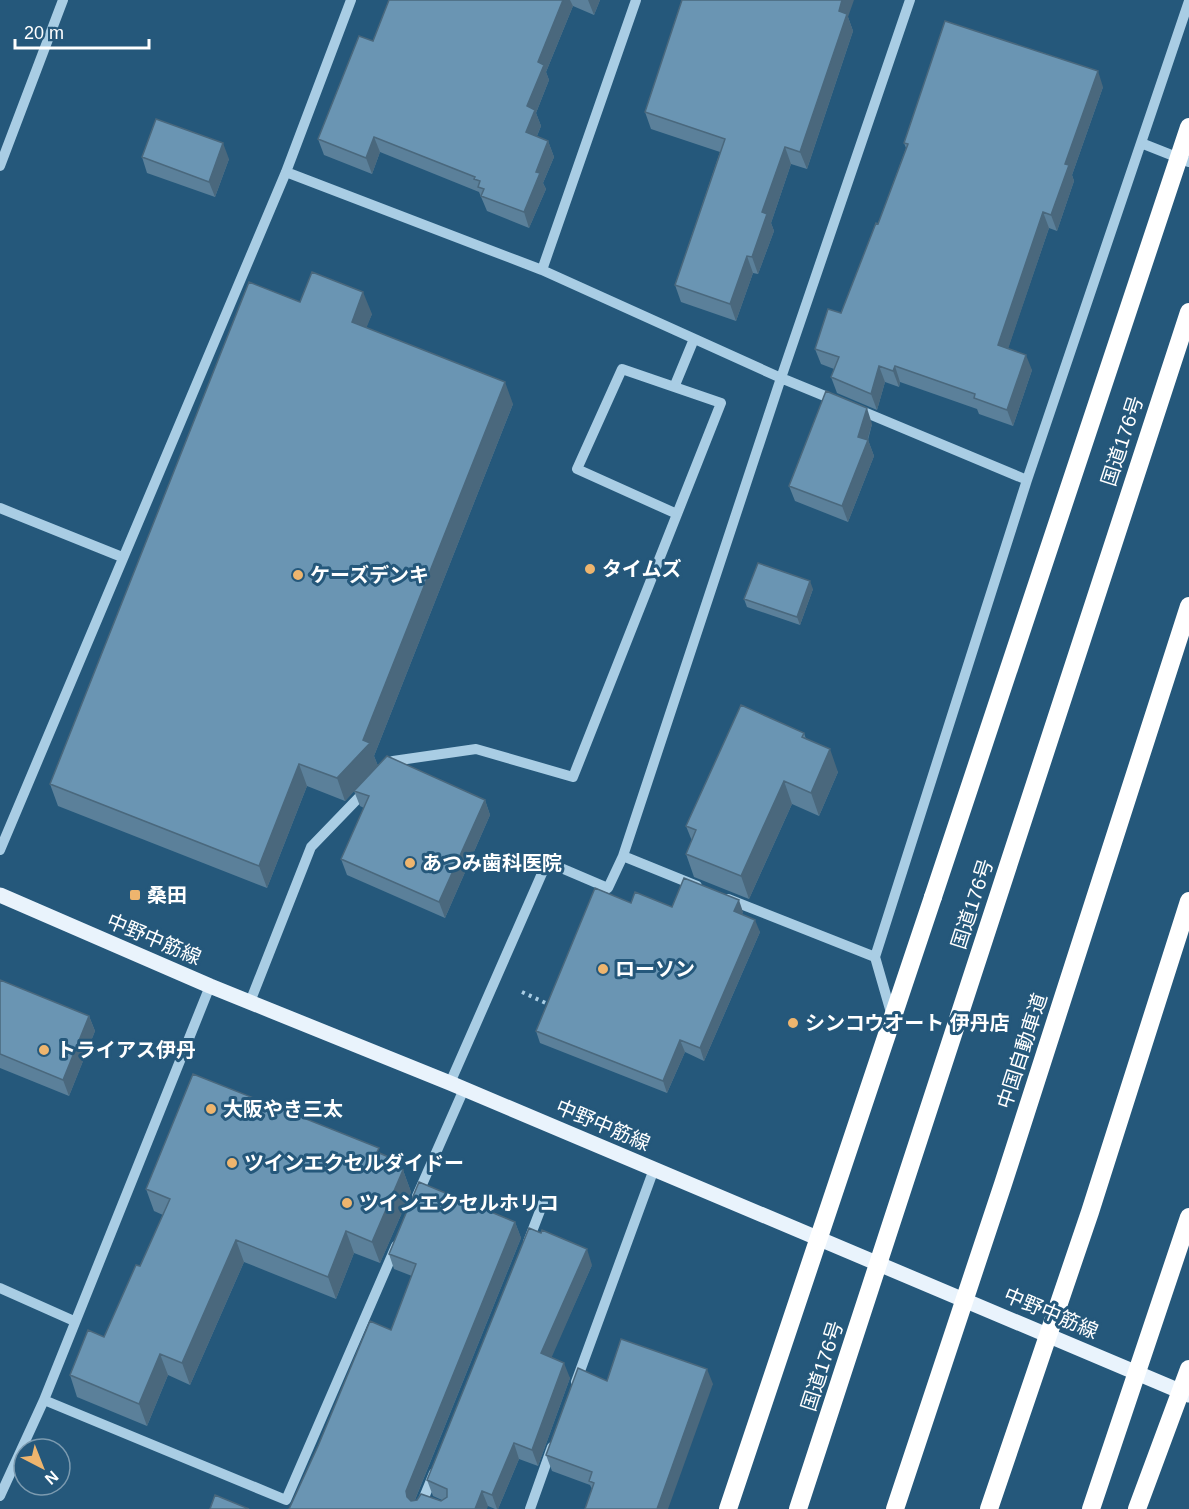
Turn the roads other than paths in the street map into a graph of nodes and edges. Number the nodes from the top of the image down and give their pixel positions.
1 (63, 0) edge
2 (351, 0) edge
3 (636, 0) edge
4 (910, 0) edge
5 (1189, 1) edge
6 (1189, 127) edge
7 (1141, 143) junction
8 (1189, 162) edge
9 (0, 166) edge
10 (286, 172) junction
11 (542, 270) junction
12 (1189, 312) edge
13 (694, 339) junction
14 (781, 378) junction
15 (675, 385) junction
16 (1027, 480) junction
17 (0, 508) edge
18 (677, 514) junction
19 (122, 557) junction
20 (1189, 606) edge
21 (0, 850) edge
22 (623, 856) junction
23 (709, 891) edge
24 (0, 895) edge
25 (719, 896) edge
26 (1189, 901) edge
27 (875, 957) junction
28 (210, 986) junction
29 (250, 1002) junction
30 (893, 1021) junction
31 (457, 1086) junction
32 (654, 1169) junction
33 (415, 1203) edge
34 (543, 1203) dead end
35 (1189, 1217) edge
36 (400, 1236) edge
37 (819, 1238) junction
38 (521, 1258) edge
39 (0, 1288) edge
40 (74, 1321) junction
41 (1189, 1369) edge
42 (573, 1389) edge
43 (1185, 1393) edge
44 (44, 1400) junction
45 (558, 1433) edge
46 (440, 1456) edge
47 (0, 1496) edge
48 (424, 1504) edge
49 (530, 1509) edge
50 (728, 1509) edge
51 (798, 1509) edge
52 (894, 1509) edge
53 (989, 1509) edge
54 (1091, 1509) edge
55 (1137, 1509) edge

1 - 9 street
2 - 10 street
3 - 11 street
4 - 14 street
5 - 7 street
6 - 30 highway, bridge
7 - 8 street
7 - 16 street
10 - 11 street
10 - 19 street
11 - 13 street
12 - 51 highway, 国道176号, bridge
13 - 14 street
13 - 15 street
14 - 16 street
14 - 22 street
15 - 18 street
15 - 18 street
16 - 27 street
17 - 19 street
18 - 29 street
19 - 21 street
20 - 52 highway, 中国自動車道, bridge
22 - 23 street
22 - 31 street
24 - 28 main road, 中野中筋線
25 - 27 street
26 - 53 highway, bridge
27 - 30 street
28 - 29 main road, 中野中筋線
28 - 40 street
29 - 31 main road, 中野中筋線
30 - 37 highway
31 - 32 main road, 中野中筋線
31 - 33 street
32 - 37 main road, 中野中筋線
32 - 42 street
34 - 38 street
35 - 54 highway, bridge
36 - 44 street
37 - 43 main road, 中野中筋線
37 - 50 highway
39 - 40 street
40 - 44 street
41 - 43 highway
43 - 55 highway
44 - 47 street
45 - 49 street
46 - 48 street

